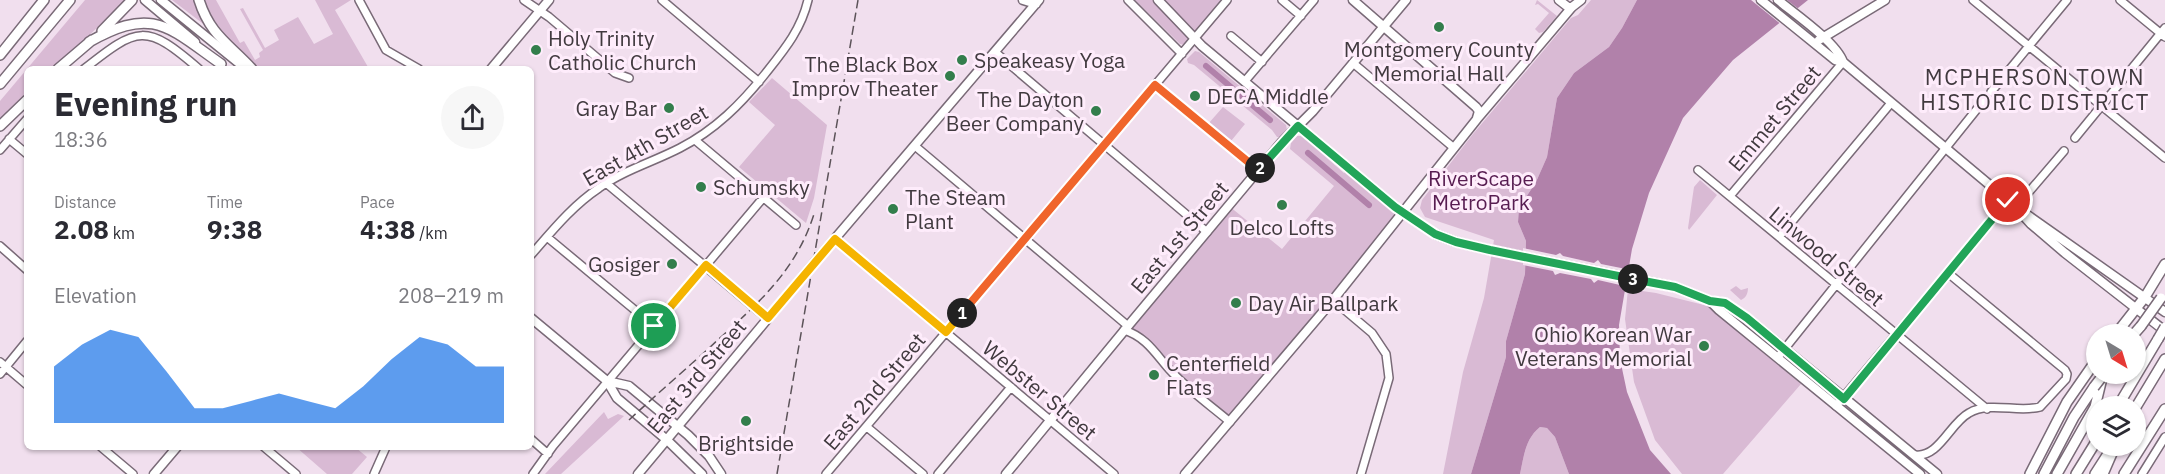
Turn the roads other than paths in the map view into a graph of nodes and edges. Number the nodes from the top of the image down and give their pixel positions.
1 (37, 0) edge
2 (44, 0) edge
3 (70, 0) edge
4 (132, 0) edge
5 (145, 0) edge
6 (161, 0) edge
7 (199, 0) edge
8 (359, 0) edge
9 (524, 0) edge
10 (549, 0) edge
11 (662, 0) edge
12 (808, 0) edge
13 (1023, 0) edge
14 (1128, 0) edge
15 (1158, 0) edge
16 (1227, 0) edge
17 (1282, 0) edge
18 (1314, 0) edge
19 (1353, 0) edge
20 (1406, 0) edge
21 (1559, 0) edge
22 (1581, 0) edge
23 (1761, 0) edge
24 (1778, 0) edge
25 (1885, 0) edge
26 (1973, 0) edge
27 (2067, 0) edge
28 (2120, 0) edge
29 (1037, 2) edge
30 (1572, 7) junction
31 (540, 10) junction
32 (1301, 16) junction
33 (1384, 27) junction
34 (2163, 33) edge
35 (1231, 36) dead end
36 (1194, 38) junction
37 (1819, 40) junction
38 (89, 42) junction
39 (2029, 46) junction
40 (995, 52) junction
41 (0, 54) edge
42 (1182, 54) junction
43 (1262, 62) junction
44 (1843, 62) junction
45 (1353, 63) junction
46 (61, 66) edge
47 (88, 66) edge
48 (196, 66) edge
49 (225, 66) edge
50 (242, 66) edge
51 (249, 66) edge
52 (414, 66) edge
53 (493, 66) edge
54 (629, 78) dead end
55 (1245, 81) junction
56 (759, 82) junction
57 (0, 84) edge
58 (1155, 85) junction
59 (1991, 92) dead end
60 (1985, 99) dead end
61 (24, 103) edge
62 (1891, 103) junction
63 (2101, 105) junction
64 (1477, 119) junction
65 (24, 122) edge
66 (0, 126) edge
67 (1298, 126) junction
68 (2075, 138) dead end
69 (9, 139) junction
70 (695, 140) junction
71 (1104, 145) junction
72 (915, 146) junction
73 (1454, 148) junction
74 (1946, 149) junction
75 (0, 150) edge
76 (2064, 151) dead end
77 (24, 152) edge
78 (2165, 158) edge
79 (1258, 170) junction
80 (1698, 170) dead end
81 (606, 183) junction
82 (1730, 196) junction
83 (763, 198) junction
84 (2008, 200) junction
85 (2016, 207) junction
86 (1403, 213) junction
87 (796, 225) dead end
88 (1207, 232) junction
89 (547, 237) junction
90 (1779, 237) junction
91 (835, 239) junction
92 (1025, 239) junction
93 (0, 246) edge
94 (534, 252) edge
95 (2165, 264) edge
96 (706, 265) junction
97 (24, 267) edge
98 (1948, 273) junction
99 (1836, 285) junction
100 (2163, 296) edge
101 (2145, 297) junction
102 (1333, 300) junction
103 (1710, 301) junction
104 (2136, 308) junction
105 (2165, 312) edge
106 (768, 318) junction
107 (534, 320) edge
108 (2124, 324) edge
109 (2142, 324) edge
110 (654, 326) junction
111 (1126, 328) junction
112 (946, 332) junction
113 (2163, 333) edge
114 (1896, 335) junction
115 (24, 344) edge
116 (1785, 349) junction
117 (1778, 357) junction
118 (2165, 359) edge
119 (3, 364) edge
120 (0, 374) edge
121 (2086, 374) edge
122 (608, 381) junction
123 (24, 382) edge
124 (2096, 384) edge
125 (2101, 384) edge
126 (1011, 387) junction
127 (1962, 389) junction
128 (2124, 396) edge
129 (2143, 396) edge
130 (1844, 399) junction
131 (1836, 406) junction
132 (1987, 408) junction
133 (2165, 409) edge
134 (1970, 412) junction
135 (1051, 422) junction
136 (1230, 422) junction
137 (677, 427) junction
138 (867, 427) junction
139 (2165, 437) edge
140 (667, 440) junction
141 (534, 442) edge
142 (2162, 449) edge
143 (105, 450) edge
144 (174, 450) edge
145 (268, 450) edge
146 (385, 450) edge
147 (548, 454) junction
148 (1915, 455) junction
149 (2087, 456) edge
150 (2107, 456) edge
151 (2111, 456) edge
152 (133, 474) edge
153 (154, 474) edge
154 (296, 474) edge
155 (374, 474) edge
156 (533, 474) edge
157 (638, 474) edge
158 (702, 474) edge
159 (721, 474) edge
160 (826, 474) edge
161 (923, 474) edge
162 (938, 474) edge
163 (1006, 474) edge
164 (1114, 474) edge
165 (1185, 474) edge
166 (1361, 474) edge
167 (1920, 474) edge
168 (1937, 474) edge
169 (2030, 474) edge
170 (2044, 474) edge
171 (2057, 474) edge
172 (2076, 474) edge
173 (2095, 474) edge
174 (2103, 474) edge
175 (2124, 474) edge
176 (2142, 474) edge

1 - 41 highway
2 - 41 highway
3 - 57 highway
4 - 38 highway
5 - 49 main road
6 - 50 main road
7 - 51 highway
8 - 52 street
9 - 31 street
10 - 31 main road
11 - 56 street
12 - 56 street, East 4th Street
13 - 29 main road
14 - 42 street
15 - 36 main road
16 - 36 street, East 2nd Street
17 - 32 street
18 - 32 street
19 - 33 main road
20 - 33 main road, East 1st Street
21 - 30 main road
22 - 30 main road
23 - 37 main road
24 - 37 main road
25 - 37 main road
26 - 39 street
27 - 39 street
28 - 34 street
29 - 40 main road, East 3rd Street
30 - 64 main road
31 - 53 main road
31 - 54 street
32 - 43 street
33 - 45 main road, East 1st Street
33 - 64 main road
34 - 63 street
35 - 43 street
36 - 42 street, East 2nd Street
36 - 55 main road
37 - 44 main road
38 - 46 highway
38 - 49 highway
39 - 59 street
39 - 63 street
40 - 71 street
40 - 72 main road, East 3rd Street
42 - 58 street, East 2nd Street
43 - 55 street
44 - 62 main road
44 - 82 street, Emmet Street
45 - 67 main road, East 1st Street
45 - 73 street
47 - 48 street
55 - 67 main road
56 - 70 street, East 4th Street
58 - 71 street, East 2nd Street
58 - 79 street
60 - 74 street
61 - 66 highway
62 - 74 main road
62 - 90 street
63 - 68 street
63 - 78 street
64 - 73 main road
65 - 69 street
67 - 79 main road, East 1st Street
67 - 86 main road
69 - 75 street
69 - 77 street
70 - 81 street, East 4th Street
70 - 83 street
71 - 88 street
71 - 92 street, East 2nd Street
72 - 91 main road, East 3rd Street
72 - 92 street
73 - 86 main road
74 - 84 main road
74 - 99 street
76 - 85 street
79 - 88 main road, East 1st Street
80 - 82 street, Linwood Street
81 - 89 street, East 4th Street
81 - 96 street
82 - 90 street, Linwood Street
83 - 87 street
83 - 96 street
84 - 85 main road
84 - 98 street
85 - 101 main road
85 - 104 main road
86 - 102 main road
86 - 103 main road
88 - 111 main road, East 1st Street
89 - 94 street, East 4th Street
89 - 110 street
90 - 99 street, Linwood Street
91 - 106 main road, East 3rd Street
91 - 112 street, Webster Street
92 - 111 street
92 - 112 street, East 2nd Street
93 - 97 street
95 - 101 highway
96 - 106 street
96 - 110 street
98 - 114 street
98 - 132 street
99 - 114 street, Linwood Street
99 - 116 street
100 - 109 highway, bridge
101 - 104 highway
101 - 105 main road
102 - 136 main road
102 - 166 street
103 - 116 main road
103 - 117 main road
104 - 108 highway
104 - 113 main road
106 - 137 main road, East 3rd Street
107 - 122 main road
110 - 122 street
111 - 135 main road, East 1st Street
111 - 136 street
112 - 126 street, Webster Street
112 - 138 street, East 2nd Street
113 - 128 highway
114 - 127 street, Linwood Street
114 - 130 street
115 - 119 street
116 - 117 street
116 - 130 main road
117 - 131 main road
118 - 129 highway
119 - 120 street
119 - 123 street
121 - 169 highway
122 - 137 main road
122 - 140 main road
122 - 147 street
124 - 170 highway, bridge
125 - 171 highway
126 - 135 street, Webster Street
126 - 162 street
127 - 132 street, Linwood Street
127 - 134 street
130 - 131 street
130 - 148 main road
131 - 167 main road
132 - 134 street
133 - 175 highway
134 - 148 street
135 - 163 main road, East 1st Street
135 - 164 street, Webster Street
136 - 165 main road
137 - 140 main road, East 3rd Street
137 - 159 main road
138 - 160 street, East 2nd Street
138 - 161 street
139 - 142 street
140 - 157 main road, East 3rd Street
140 - 158 main road
141 - 147 street
142 - 176 street
143 - 152 street
144 - 153 main road
145 - 154 street
146 - 155 street
147 - 156 street
148 - 168 main road
149 - 172 highway
150 - 173 highway
151 - 174 highway

